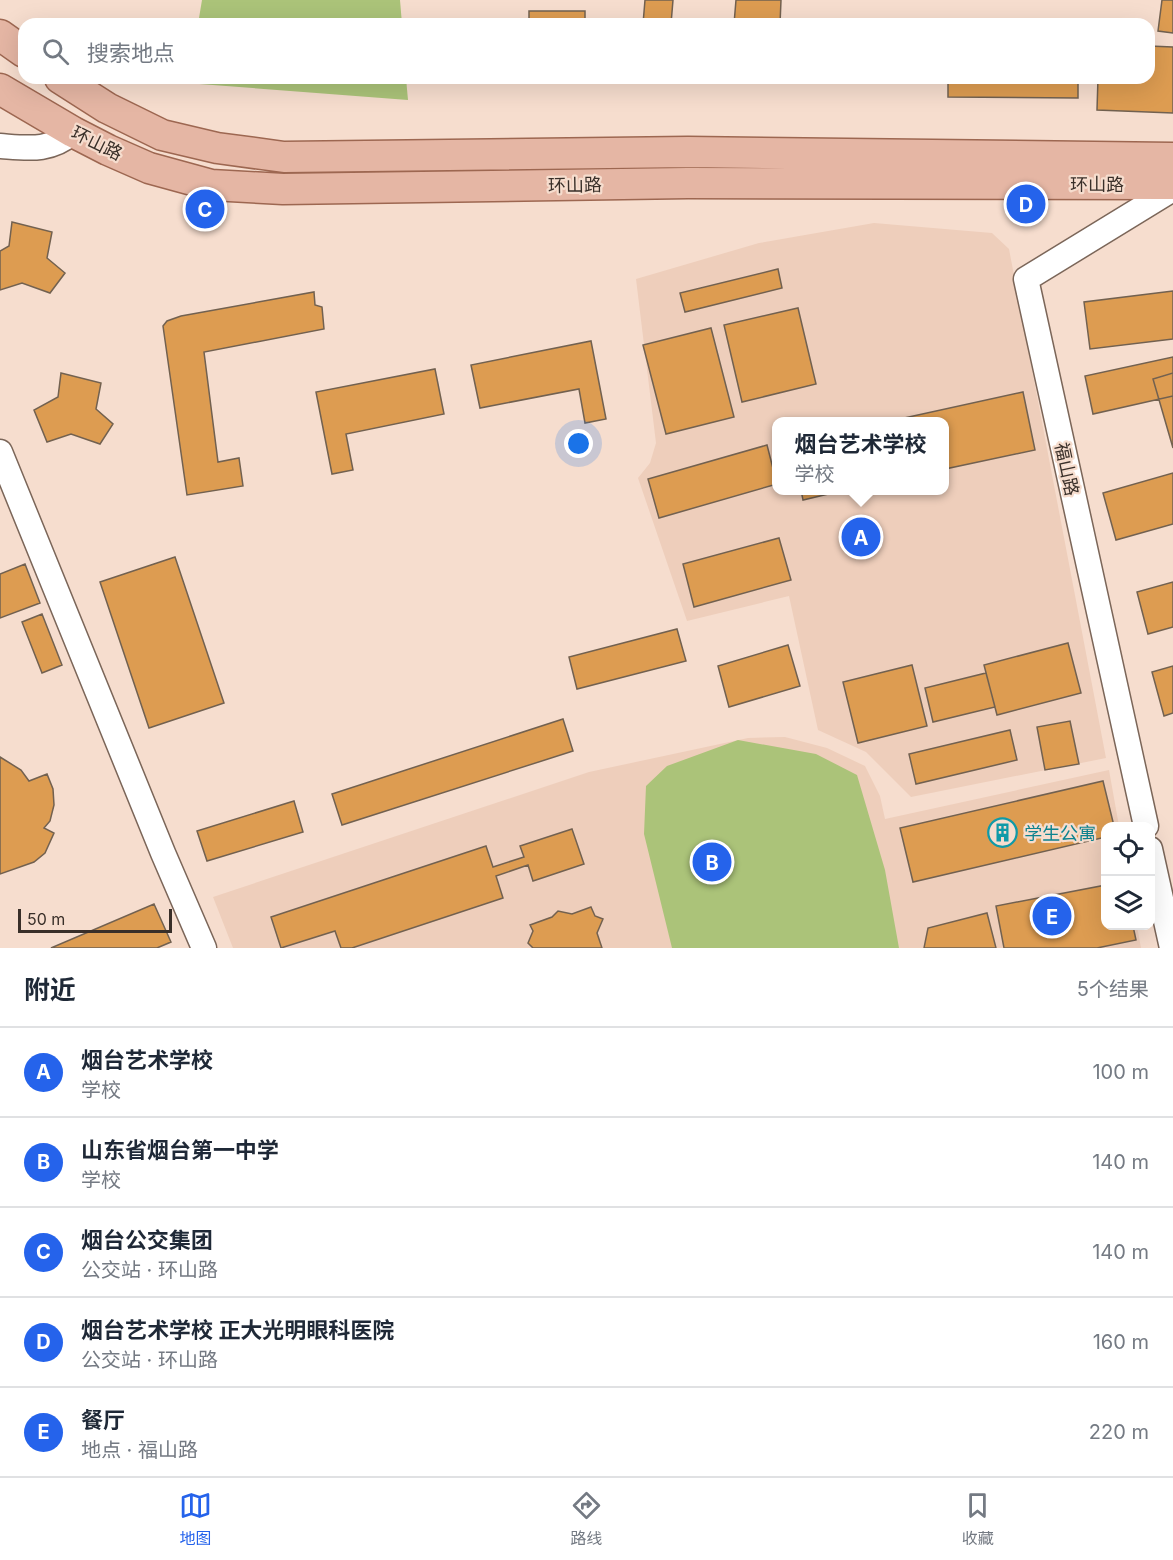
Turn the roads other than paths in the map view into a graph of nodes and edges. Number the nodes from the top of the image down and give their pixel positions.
1 (0, 35) edge
2 (18, 48) edge
3 (69, 84) edge
4 (0, 89) edge
5 (73, 132) junction
6 (0, 146) edge
7 (1173, 158) edge
8 (1173, 184) edge
9 (1173, 189) edge
10 (0, 452) edge
11 (1145, 822) edge
12 (1155, 872) edge
13 (204, 948) edge
14 (1172, 948) edge

1 - 2 main road
3 - 7 main road, 环山路
4 - 5 main road, 环山路
5 - 6 street
5 - 8 main road, 环山路
9 - 11 street, 福山路
10 - 13 street
12 - 14 street

